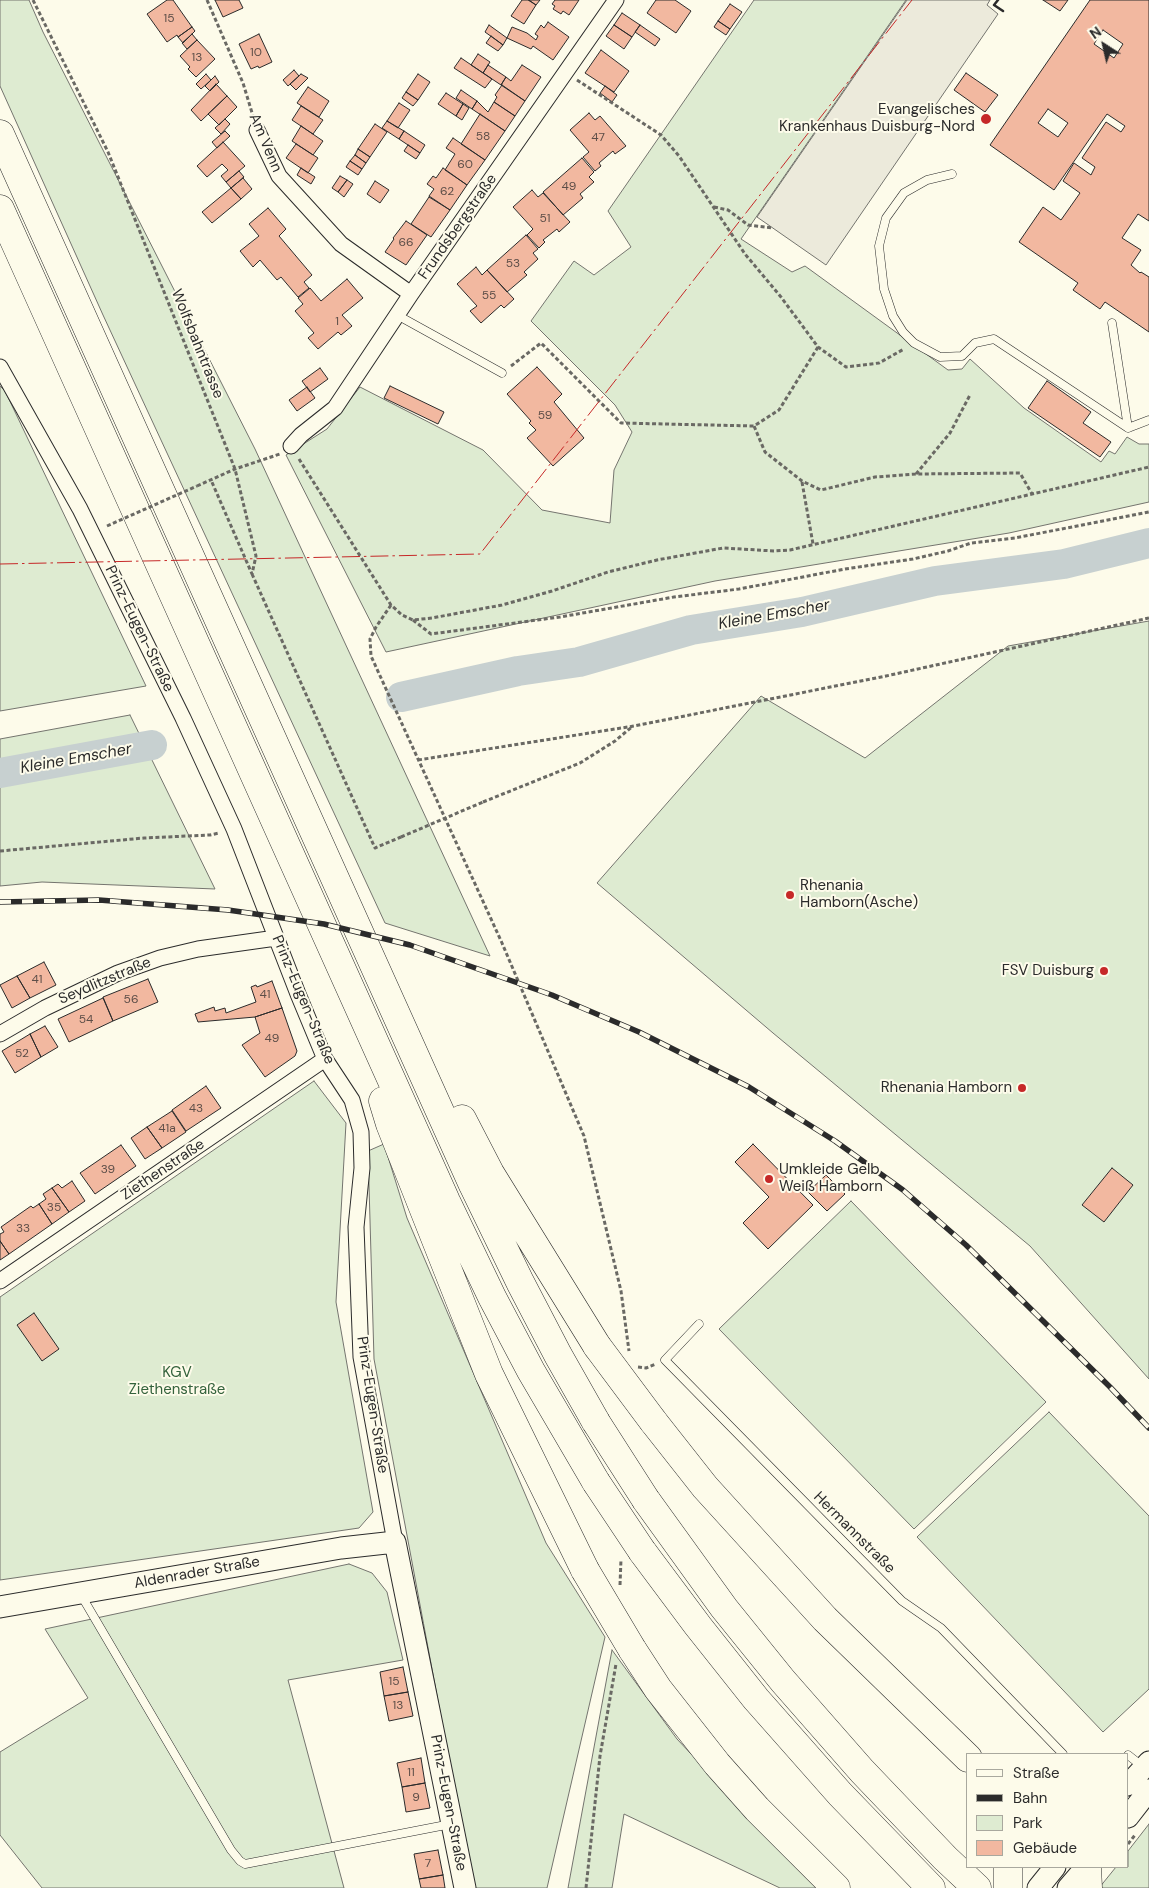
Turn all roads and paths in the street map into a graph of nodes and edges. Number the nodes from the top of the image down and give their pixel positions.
1 (33, 0) edge
2 (207, 0) edge
3 (616, 0) edge
4 (566, 73) junction
5 (257, 130) joint
6 (0, 134) edge
7 (952, 174) dead end
8 (713, 207) junction
9 (0, 209) edge
10 (773, 228) dead end
11 (411, 294) junction
12 (396, 315) junction
13 (1112, 322) dead end
14 (914, 343) junction
15 (818, 347) junction
16 (1, 371) edge
17 (502, 373) joint
18 (970, 395) dead end
19 (1149, 420) edge
20 (754, 426) junction
21 (1128, 428) junction
22 (291, 446) junction
23 (1149, 467) edge
24 (235, 469) junction
25 (916, 474) junction
26 (211, 480) junction
27 (802, 481) junction
28 (1032, 494) junction
29 (1149, 512) edge
30 (107, 526) dead end
31 (813, 544) junction
32 (252, 574) junction
33 (1149, 618) edge
34 (413, 620) junction
35 (634, 726) junction
36 (418, 760) dead end
37 (234, 829) junction
38 (0, 851) edge
39 (276, 938) junction
40 (348, 984) junction
41 (386, 991) junction
42 (0, 1034) edge
43 (325, 1059) junction
44 (0, 1281) edge
45 (699, 1324) dead end
46 (665, 1360) junction
47 (630, 1366) dead end
48 (395, 1542) junction
49 (80, 1593) junction
50 (0, 1607) edge
51 (1062, 1753) edge
52 (966, 1756) edge
53 (1142, 1765) edge
54 (1129, 1784) edge
55 (1149, 1790) edge
56 (1129, 1816) edge
57 (452, 1824) junction
58 (1008, 1868) edge
59 (1055, 1868) edge
60 (1085, 1868) edge
61 (1086, 1868) edge
62 (928, 1885) edge
63 (465, 1888) edge
64 (836, 1888) edge
65 (977, 1888) edge
66 (1008, 1888) edge
67 (1038, 1888) edge
68 (1068, 1888) edge
69 (1088, 1888) edge

1 - 24 path, Wolfsbahntrasse
2 - 5 path, Am Venn
3 - 4 street, Frundsbergstraße
4 - 8 path
4 - 11 street, Frundsbergstraße
5 - 11 street, Am Venn
6 - 41 highway
7 - 14 lane
8 - 10 path
8 - 15 path
9 - 40 highway
11 - 12 street, Frundsbergstraße
12 - 17 lane
12 - 22 street, Frundsbergstraße
13 - 21 lane
14 - 15 path
14 - 21 lane
15 - 20 path
16 - 37 street, Prinz-Eugen-Straße
17 - 20 path
18 - 25 path
19 - 21 lane
20 - 27 path
22 - 24 path
22 - 34 path
23 - 28 path
24 - 26 path
24 - 32 path, Wolfsbahntrasse
25 - 27 path
25 - 28 path
26 - 30 path, bridge
26 - 32 path
27 - 31 path
28 - 31 path
29 - 34 path
31 - 34 path
32 - 35 path, bridge
33 - 35 path
35 - 36 path
37 - 38 path
37 - 39 street, Prinz-Eugen-Straße
39 - 42 street, Seydlitzstraße
39 - 43 street, Prinz-Eugen-Straße
40 - 62 highway, bridge
40 - 64 highway, bridge
41 - 52 highway, bridge
41 - 65 highway, bridge
43 - 44 street, Ziethenstraße
43 - 48 street, Prinz-Eugen-Straße
45 - 46 lane
46 - 47 path
46 - 51 lane, Hermannstraße
48 - 49 street, Aldenrader Straße
48 - 57 street, Prinz-Eugen-Straße
49 - 50 street, Aldenrader Straße
49 - 57 lane
53 - 54 street
55 - 56 street
57 - 63 street, Prinz-Eugen-Straße
58 - 66 highway
59 - 67 street
60 - 68 street
61 - 69 highway

